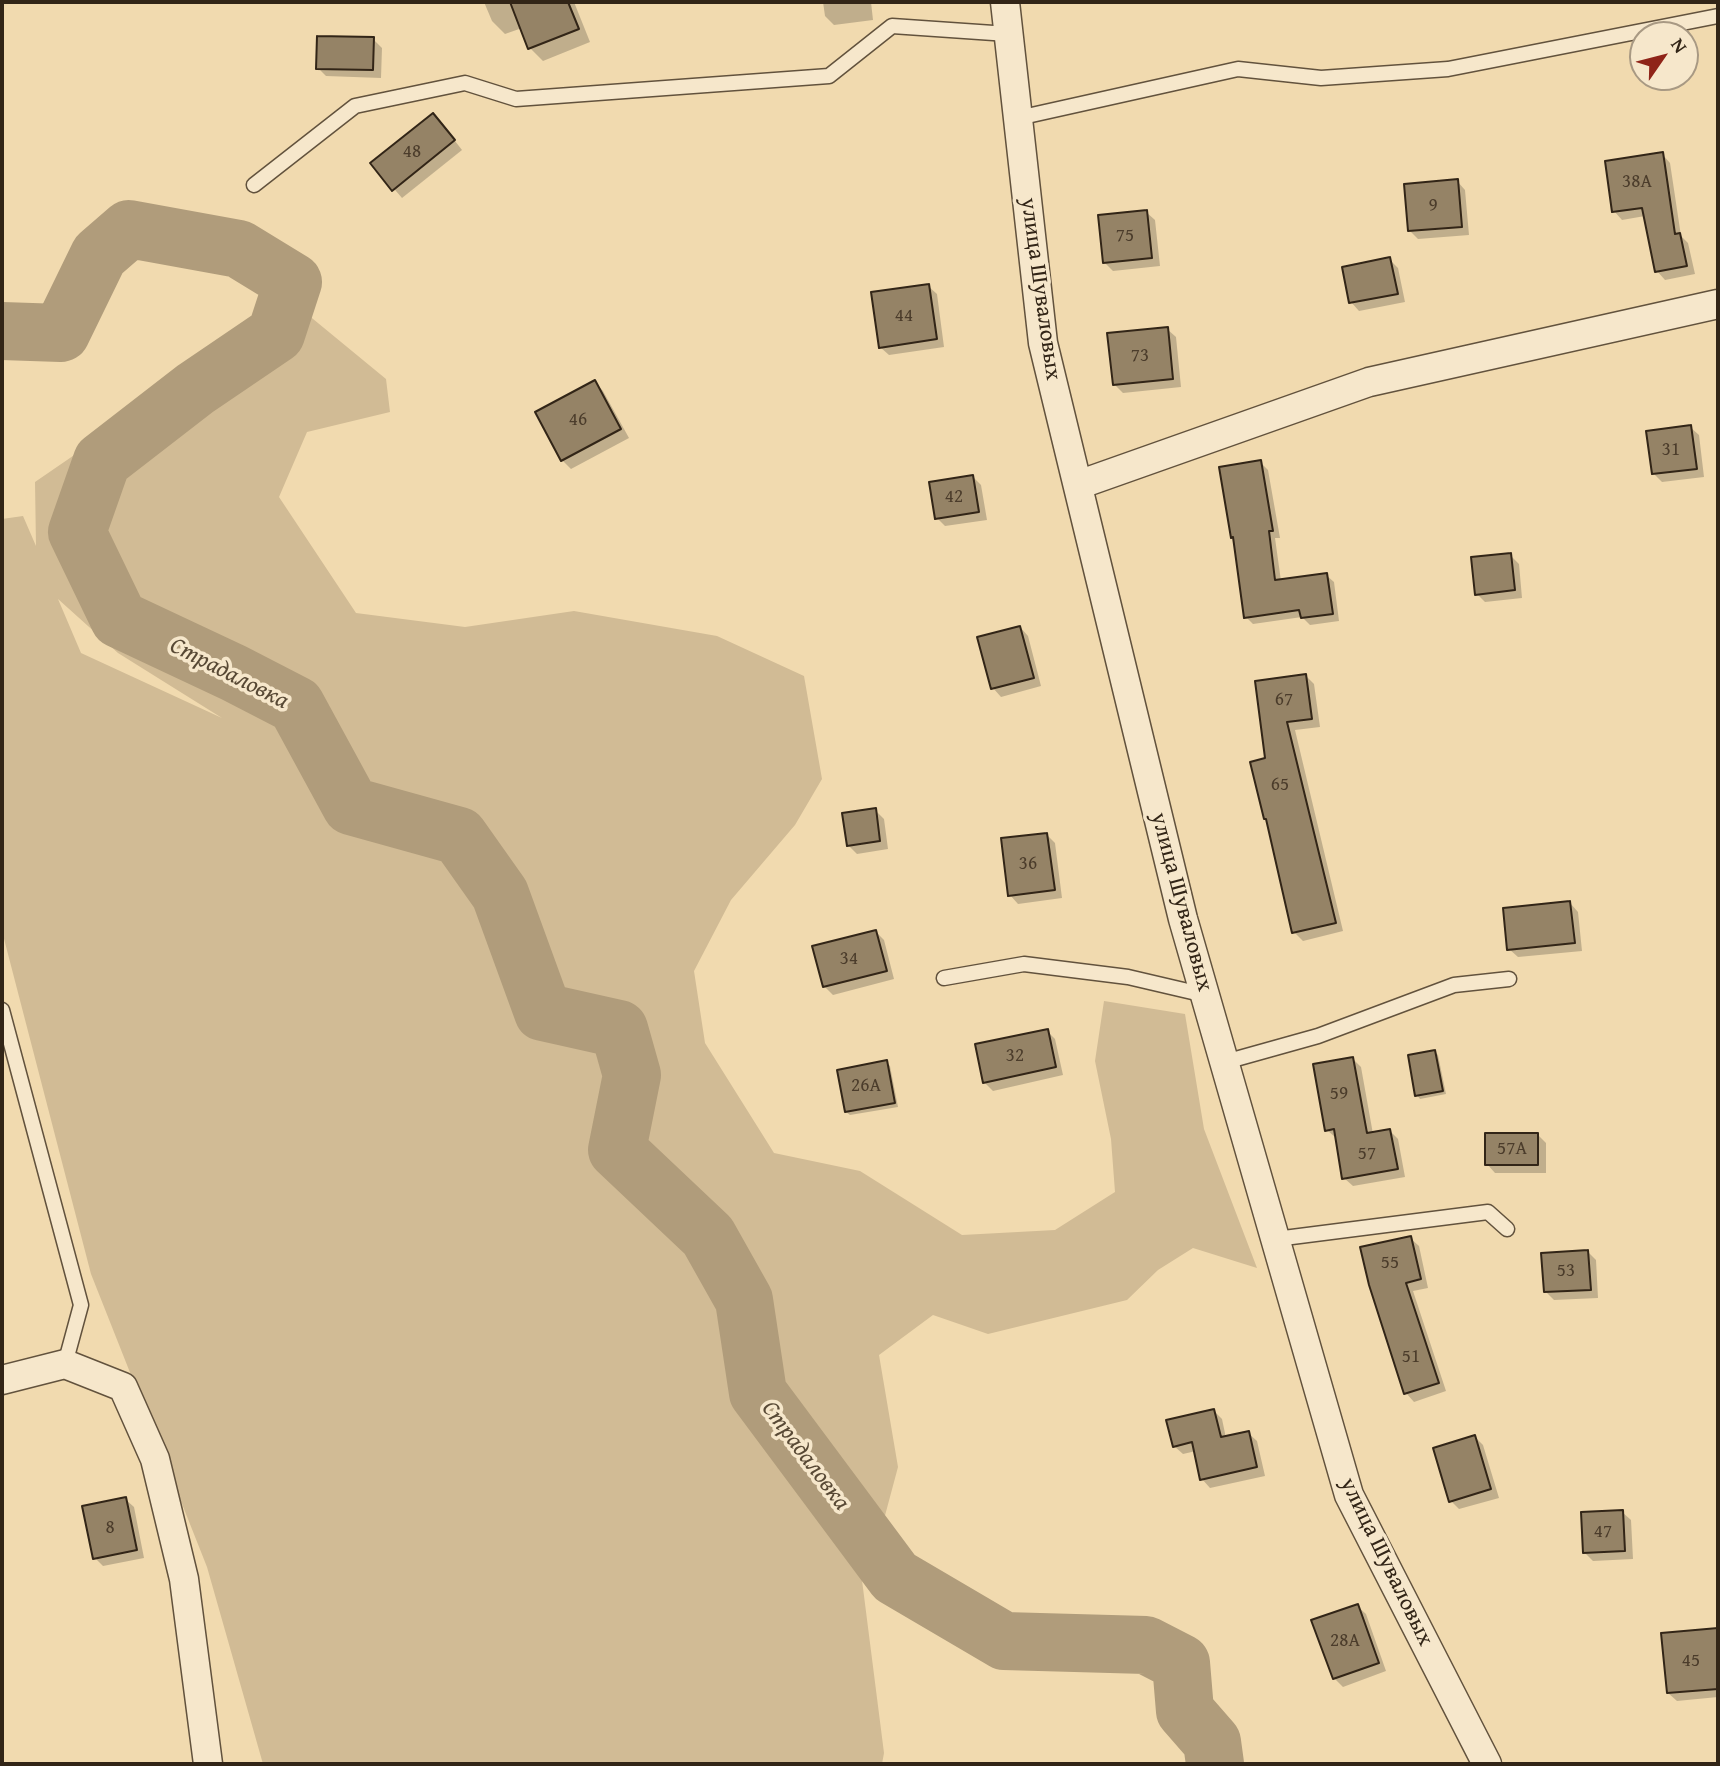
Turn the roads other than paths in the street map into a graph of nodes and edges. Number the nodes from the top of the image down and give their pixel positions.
1 (1005, 2) edge
2 (1718, 16) edge
3 (1008, 34) junction
4 (1018, 118) junction
5 (254, 185) dead end
6 (1718, 304) edge
7 (1078, 485) junction
8 (944, 978) dead end
9 (1509, 979) dead end
10 (1205, 995) junction
11 (2, 1010) edge
12 (1225, 1062) junction
13 (1507, 1229) dead end
14 (1276, 1239) junction
15 (65, 1364) junction
16 (2, 1380) edge
17 (208, 1764) edge
18 (1487, 1764) edge

1 - 3 street, улица Шуваловых
2 - 4 lane
3 - 4 street, улица Шуваловых
3 - 5 lane
4 - 7 street, улица Шуваловых
6 - 7 street
7 - 10 street, улица Шуваловых
8 - 10 lane
9 - 12 lane
10 - 12 street, улица Шуваловых
11 - 15 lane
12 - 14 street, улица Шуваловых
13 - 14 lane
14 - 18 street, улица Шуваловых
15 - 16 street
15 - 17 street

